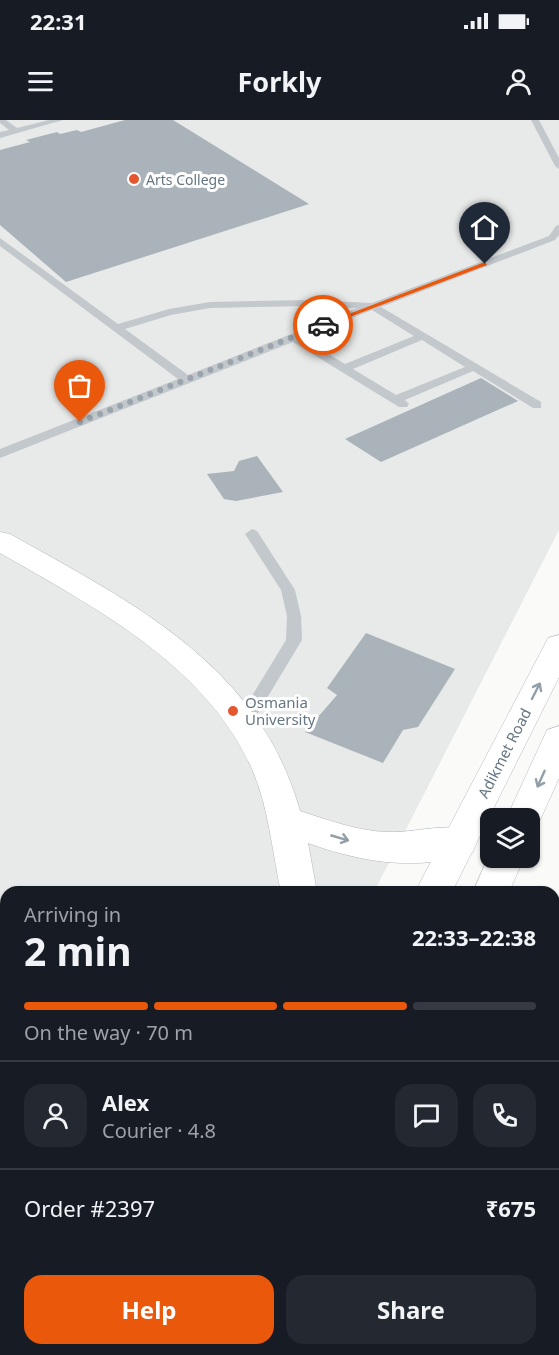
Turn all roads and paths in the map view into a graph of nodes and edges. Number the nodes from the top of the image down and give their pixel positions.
1 (1, 120) edge
2 (59, 120) edge
3 (535, 120) edge
4 (16, 131) junction
5 (0, 135) edge
6 (559, 166) edge
7 (559, 228) edge
8 (0, 242) edge
9 (373, 306) junction
10 (117, 328) junction
11 (423, 336) junction
12 (293, 337) junction
13 (345, 368) junction
14 (474, 368) junction
15 (185, 380) junction
16 (537, 405) dead end
17 (0, 454) edge
18 (252, 534) dead end
19 (0, 541) edge
20 (559, 646) edge
21 (244, 722) junction
22 (559, 739) edge
23 (529, 808) edge
24 (284, 820) junction
25 (459, 842) junction
26 (502, 868) edge
27 (298, 886) edge
28 (436, 886) edge
29 (494, 886) edge

1 - 4 lane
2 - 4 lane
3 - 6 lane
4 - 5 lane
7 - 9 lane
8 - 10 lane
9 - 10 lane
9 - 11 lane
9 - 12 lane
10 - 15 lane
11 - 13 lane
11 - 14 lane
12 - 13 lane
12 - 15 lane
13 - 14 lane
14 - 16 lane
15 - 17 lane
18 - 21 lane
19 - 21 main road
25 -> 20 main road, Adikmet Road
21 - 24 main road
22 -> 23 main road
24 -> 25 main road
24 - 27 main road
25 - 28 main road, Adikmet Road
26 - 29 main road

